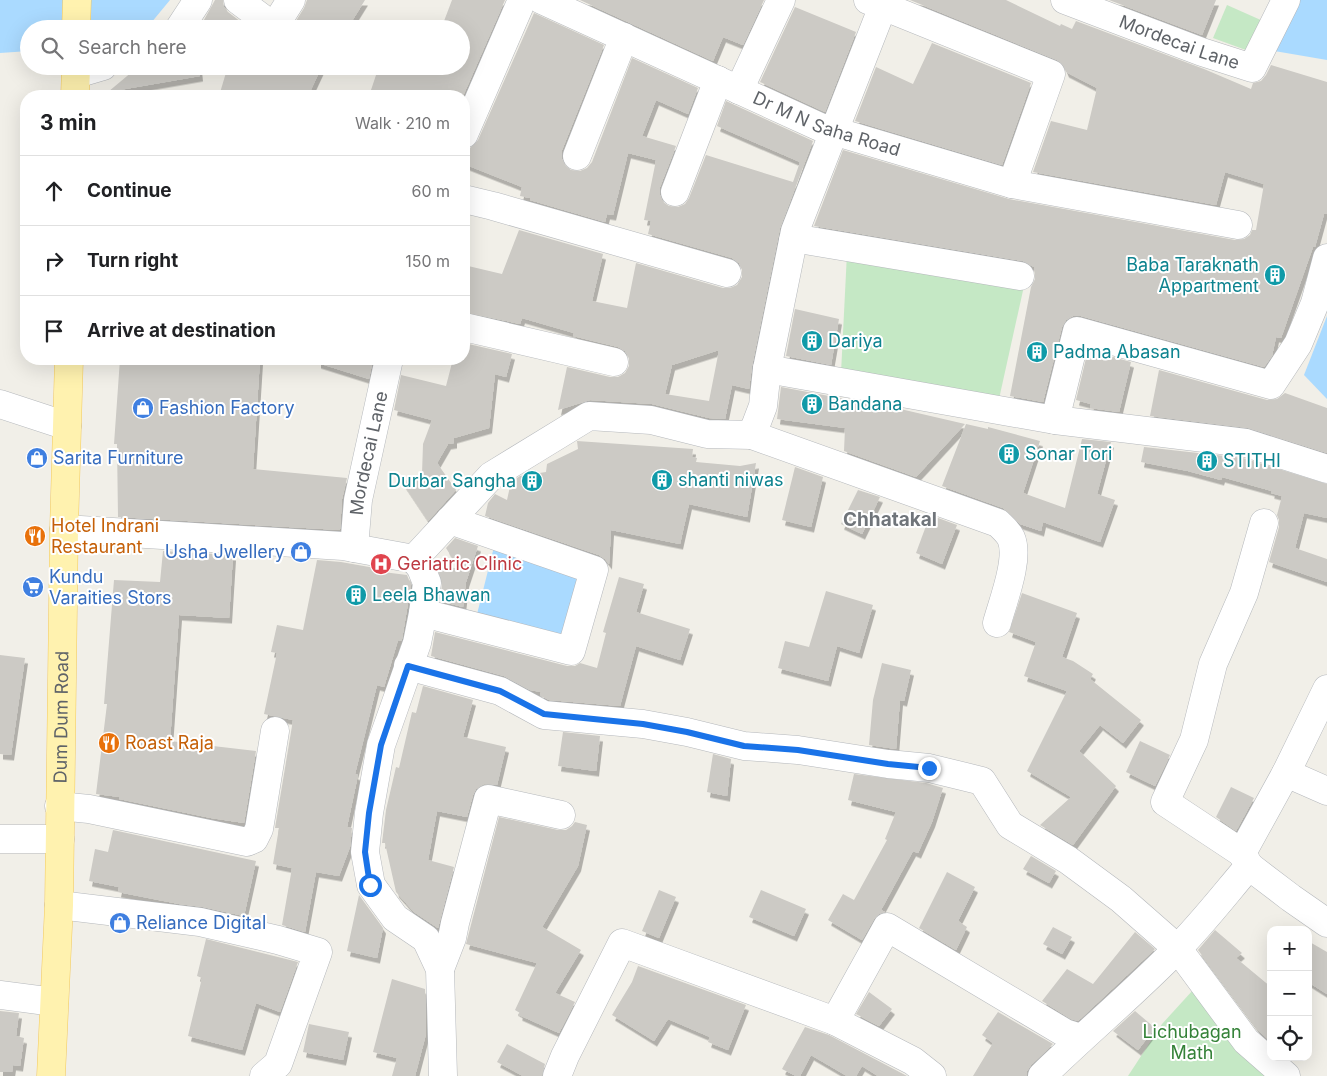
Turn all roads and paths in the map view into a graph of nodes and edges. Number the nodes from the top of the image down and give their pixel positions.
1 (77, 0) edge
2 (198, 0) edge
3 (238, 0) edge
4 (291, 0) edge
5 (522, 0) edge
6 (542, 0) edge
7 (782, 0) edge
8 (1067, 0) edge
9 (1286, 0) edge
10 (876, 3) edge
11 (76, 20) edge
12 (185, 20) edge
13 (265, 20) edge
14 (278, 20) edge
15 (624, 37) junction
16 (728, 85) junction
17 (470, 120) edge
18 (834, 132) junction
19 (577, 156) dead end
20 (1012, 184) junction
21 (675, 192) dead end
22 (470, 200) edge
23 (1238, 225) dead end
24 (794, 241) junction
25 (1327, 258) edge
26 (727, 273) dead end
27 (1020, 276) dead end
28 (470, 328) edge
29 (614, 362) dead end
30 (69, 365) edge
31 (388, 365) edge
32 (767, 369) junction
33 (0, 404) edge
34 (1055, 420) junction
35 (67, 426) junction
36 (752, 435) junction
37 (1327, 469) edge
38 (450, 520) junction
39 (1264, 523) dead end
40 (64, 529) junction
41 (354, 548) junction
42 (414, 558) junction
43 (423, 613) junction
44 (997, 623) dead end
45 (408, 666) junction
46 (1327, 689) edge
47 (275, 731) dead end
48 (1286, 773) junction
49 (1327, 790) edge
50 (59, 806) junction
51 (561, 815) dead end
52 (0, 839) edge
53 (60, 839) junction
54 (1246, 860) junction
55 (59, 905) junction
56 (1327, 923) edge
57 (1178, 949) junction
58 (440, 969) junction
59 (0, 995) edge
60 (54, 1002) junction
61 (835, 1021) junction
62 (1081, 1038) junction
63 (51, 1076) edge
64 (264, 1076) edge
65 (443, 1076) edge
66 (557, 1076) edge
67 (932, 1076) edge
68 (1042, 1076) edge
69 (1286, 1076) edge

1 - 11 main road
2 - 12 street
3 - 13 street
4 - 14 street
5 - 17 street
6 - 15 street, Dr M N Saha Road
7 - 16 street
8 - 9 street, Mordecai Lane
10 - 18 street
10 - 20 street
15 - 16 street, Dr M N Saha Road
15 - 19 street
16 - 18 street, Dr M N Saha Road
16 - 21 street
18 - 20 street, Dr M N Saha Road
18 - 24 street
20 - 23 street, Dr M N Saha Road
22 - 26 street
24 - 27 street
24 - 32 street
25 - 34 street
28 - 29 street
30 - 35 main road, Dum Dum Road
31 - 41 street, Mordecai Lane
32 - 34 street
32 - 36 street
33 - 35 street
34 - 37 street
35 - 40 main road, Dum Dum Road
36 - 38 street
36 - 44 street
38 - 42 street
38 - 43 street
39 - 54 street
40 - 41 street
40 - 50 main road, Dum Dum Road
41 - 42 street
42 - 43 street
43 - 45 street
45 - 57 street
45 - 58 street
46 - 48 street
47 - 50 street
48 - 49 street
48 - 54 street
50 - 53 main road, Dum Dum Road
51 - 58 street
52 - 53 street
53 - 55 main road, Dum Dum Road
54 - 56 street
54 - 57 street
55 - 60 main road, Dum Dum Road
55 - 64 street
57 - 62 street
57 - 69 street
58 - 65 street
59 - 60 street
60 - 63 main road, Dum Dum Road
61 - 62 street
61 - 66 street
61 - 67 street
62 - 68 street

